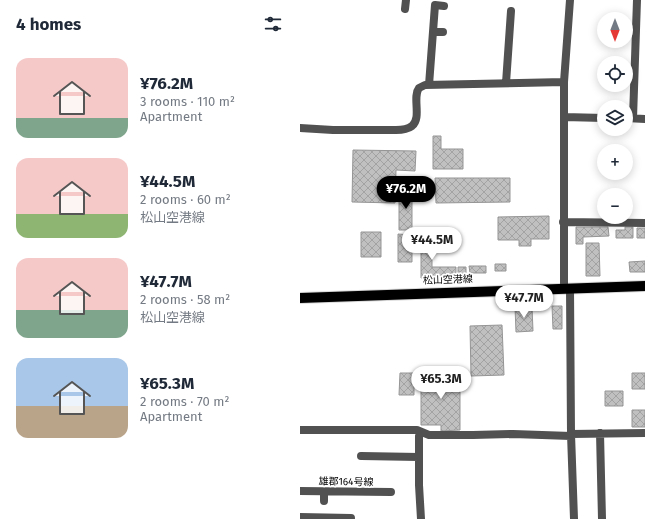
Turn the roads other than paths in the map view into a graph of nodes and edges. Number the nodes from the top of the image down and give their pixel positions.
1 (406, 0) edge
2 (570, 0) edge
3 (637, 0) edge
4 (444, 6) dead end
5 (405, 9) dead end
6 (510, 11) dead end
7 (433, 32) junction
8 (443, 32) dead end
9 (564, 82) junction
10 (506, 83) junction
11 (429, 85) junction
12 (631, 100) edge
13 (564, 117) junction
14 (597, 118) edge
15 (633, 118) edge
16 (645, 119) edge
17 (300, 128) edge
18 (563, 222) junction
19 (645, 222) edge
20 (645, 286) edge
21 (567, 288) junction
22 (300, 298) edge
23 (300, 430) edge
24 (421, 432) junction
25 (600, 433) junction
26 (645, 433) edge
27 (571, 435) junction
28 (361, 456) dead end
29 (419, 457) junction
30 (600, 463) junction
31 (610, 463) dead end
32 (300, 492) edge
33 (324, 492) junction
34 (387, 495) dead end
35 (324, 501) dead end
36 (300, 518) edge
37 (312, 518) edge
38 (347, 518) edge
39 (421, 519) edge
40 (574, 519) edge
41 (602, 519) edge

1 - 5 street
2 - 9 street
3 - 12 street
4 - 7 street
6 - 10 street
7 - 8 street
7 - 11 street
9 - 10 street
9 - 13 street
10 - 11 street
11 - 17 street
13 - 14 street
13 - 18 street
15 - 16 street
18 - 19 street
18 - 21 street
20 - 21 main road, 松山空港線
21 - 22 main road, 松山空港線
21 - 27 street
23 - 24 street
24 - 27 street
24 - 29 street
25 - 26 street
25 - 27 street
25 - 30 street
27 - 40 street
28 - 29 street
29 - 39 street
30 - 31 street
30 - 41 street
32 - 33 street, 雄郡164号線
33 - 34 street, 雄郡164号線
33 - 35 street
36 - 37 street
37 - 38 street

